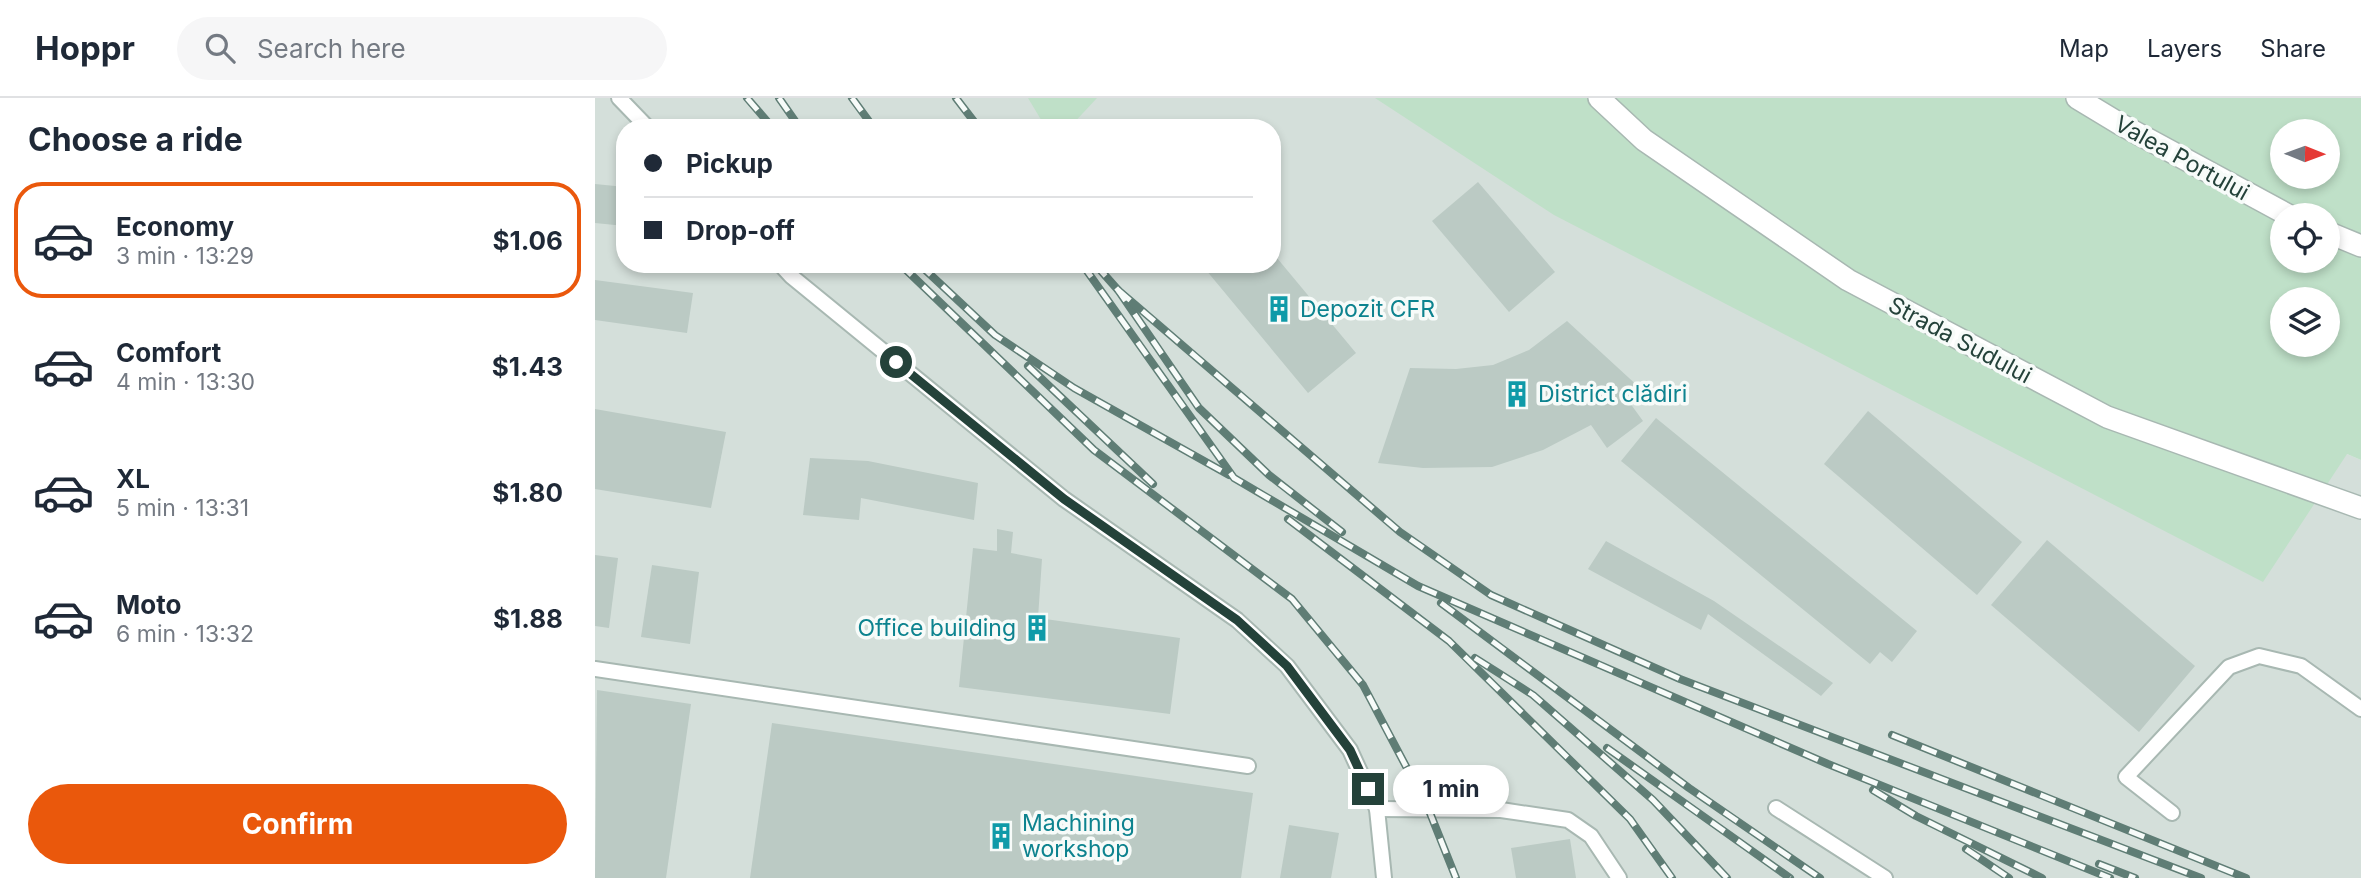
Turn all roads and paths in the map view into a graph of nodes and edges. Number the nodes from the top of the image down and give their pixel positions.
1 (619, 98) edge
2 (1599, 98) edge
3 (2077, 98) edge
4 (639, 119) edge
5 (2270, 205) edge
6 (2340, 237) edge
7 (2361, 246) edge
8 (788, 273) edge
9 (2361, 508) edge
10 (595, 669) edge
11 (2361, 709) edge
12 (1248, 766) dead end
13 (1776, 808) dead end
14 (1377, 809) junction
15 (2172, 813) dead end
16 (1384, 878) edge
17 (1619, 878) edge
18 (1885, 878) edge

1 - 4 lane
2 - 9 street, Strada Sudului
3 - 5 street, Valea Portului
6 - 7 street
8 - 14 lane
10 - 12 lane
11 - 15 lane
13 - 18 lane
14 - 16 lane
14 - 17 lane

